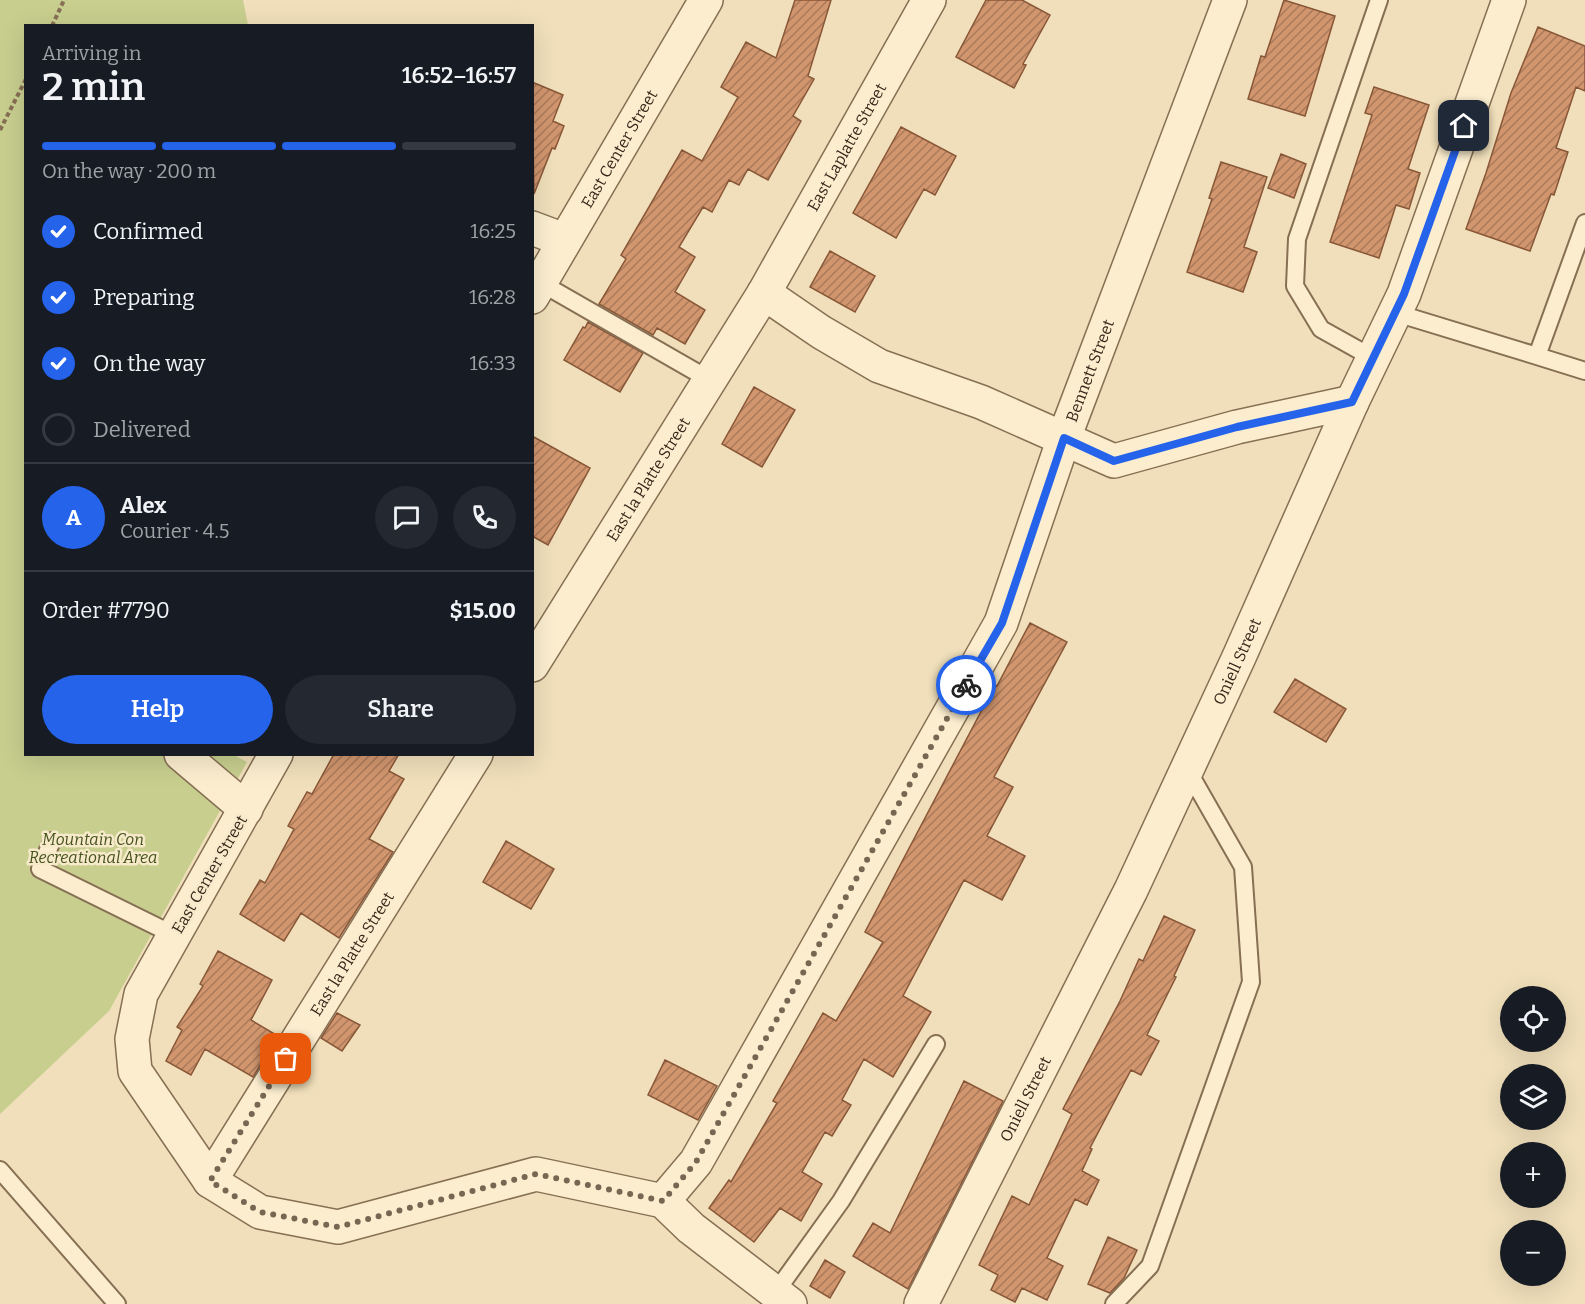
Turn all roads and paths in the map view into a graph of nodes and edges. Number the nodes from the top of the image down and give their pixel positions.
1 (64, 0) edge
2 (706, 0) edge
3 (928, 0) edge
4 (1230, 0) edge
5 (1379, 0) edge
6 (1509, 0) edge
7 (53, 24) edge
8 (24, 83) edge
9 (0, 130) edge
10 (1585, 223) edge
11 (534, 229) edge
12 (564, 240) junction
13 (537, 290) edge
14 (764, 293) junction
15 (1396, 313) junction
16 (1537, 356) junction
17 (1373, 358) junction
18 (1585, 371) edge
19 (711, 380) junction
20 (1352, 402) junction
21 (1064, 438) junction
22 (534, 662) edge
23 (183, 756) edge
24 (275, 756) edge
25 (475, 756) edge
26 (1187, 769) junction
27 (246, 809) junction
28 (52, 841) dead end
29 (174, 935) junction
30 (936, 1044) dead end
31 (0, 1170) edge
32 (210, 1181) junction
33 (663, 1201) junction
34 (782, 1298) edge
35 (117, 1304) edge
36 (921, 1304) edge
37 (1114, 1304) edge

1 - 7 path
2 - 12 street, East Center Street
3 - 14 street, East Laplatte Street
4 - 21 street, Bennett Street
5 - 17 lane
6 - 15 street, Oniell Street
8 - 9 path
10 - 16 lane
11 - 12 street
12 - 13 street, East Center Street
13 - 19 lane
14 - 19 street, East la Platte Street
14 - 21 street
15 - 16 lane
15 - 17 street, Oniell Street
16 - 18 lane
17 - 20 street, Oniell Street
19 - 22 street, East la Platte Street
20 - 21 street
20 - 26 street, Oniell Street
21 - 33 street, Bennett Street
23 - 27 street
24 - 27 street, East Center Street
25 - 32 street, East la Platte Street
26 - 36 street, Oniell Street
26 - 37 lane
27 - 29 street, East Center Street
28 - 29 lane
29 - 32 street, East Center Street
30 - 34 lane
31 - 35 lane
32 - 33 street
33 - 34 street

